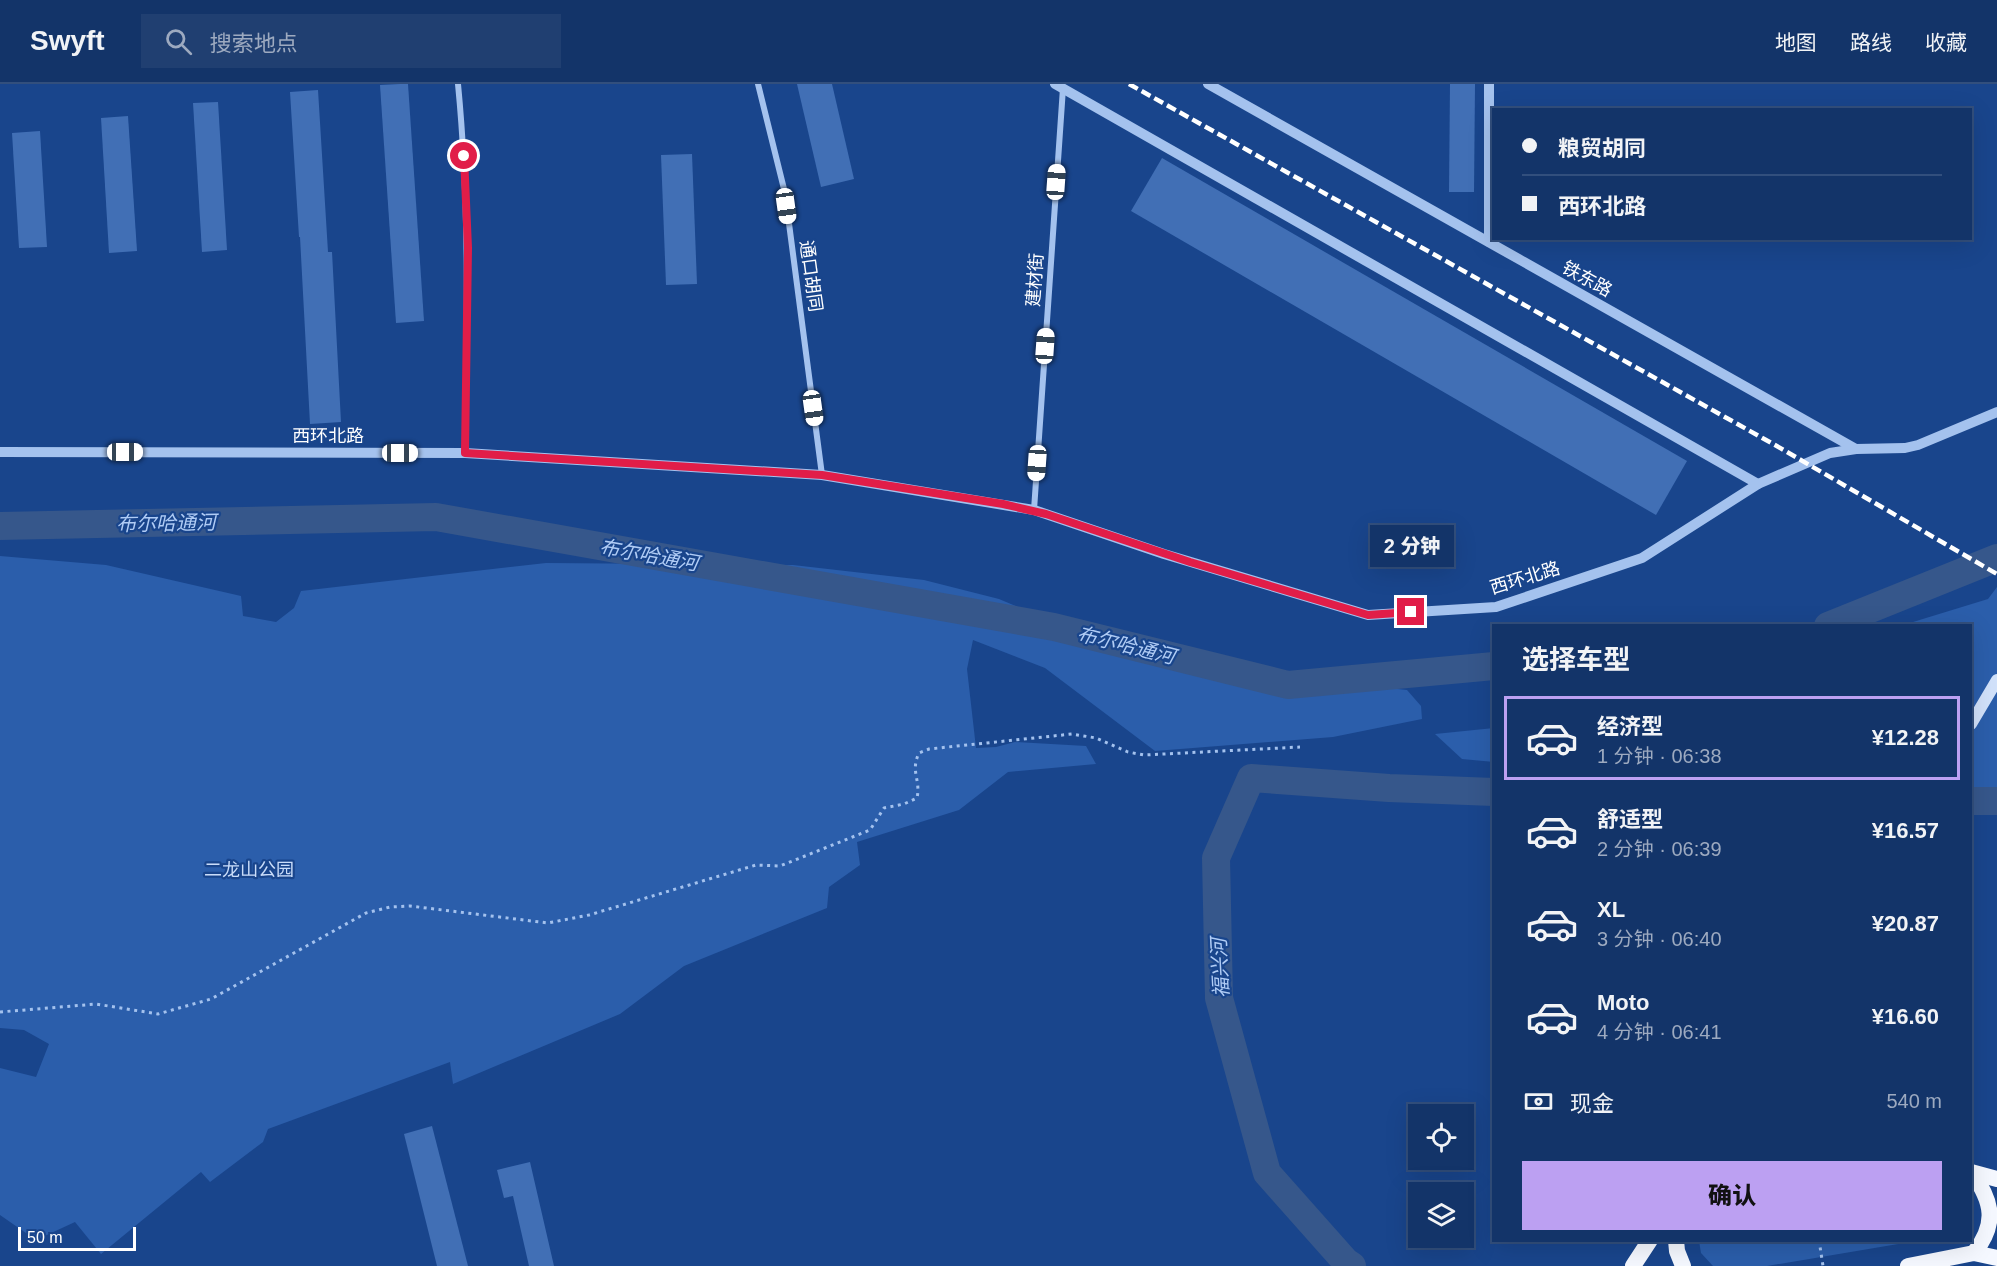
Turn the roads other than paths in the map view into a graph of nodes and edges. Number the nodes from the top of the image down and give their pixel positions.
1 (458, 84) edge
2 (758, 84) edge
3 (1208, 84) edge
4 (1489, 84) edge
5 (1059, 86) edge
6 (1489, 242) junction
7 (1997, 412) edge
8 (1857, 449) junction
9 (0, 452) edge
10 (465, 453) junction
11 (822, 475) junction
12 (1758, 484) junction
13 (1034, 510) junction
14 (1997, 681) edge
15 (1972, 722) edge
16 (1972, 1173) edge
17 (1972, 1174) edge
18 (1997, 1179) edge
19 (1649, 1242) edge
20 (1676, 1242) edge
21 (1974, 1253) junction
22 (1997, 1258) edge
23 (1633, 1266) edge
24 (1683, 1266) edge
25 (1908, 1266) edge

1 - 10 street
2 - 11 street, 通口胡同
3 - 6 street, 铁东路
4 - 6 street
5 - 12 street
5 - 13 street, 建材街
6 - 8 street, 铁东路
7 - 8 street, 西环北路
8 - 12 street, 西环北路
9 - 10 street, 西环北路
10 - 11 street, 西环北路
11 - 13 street, 西环北路
12 - 13 street, 西环北路
14 - 15 main road
16 - 18 highway
17 - 21 highway
19 - 23 highway
20 - 24 highway
21 - 22 highway
21 - 25 highway

